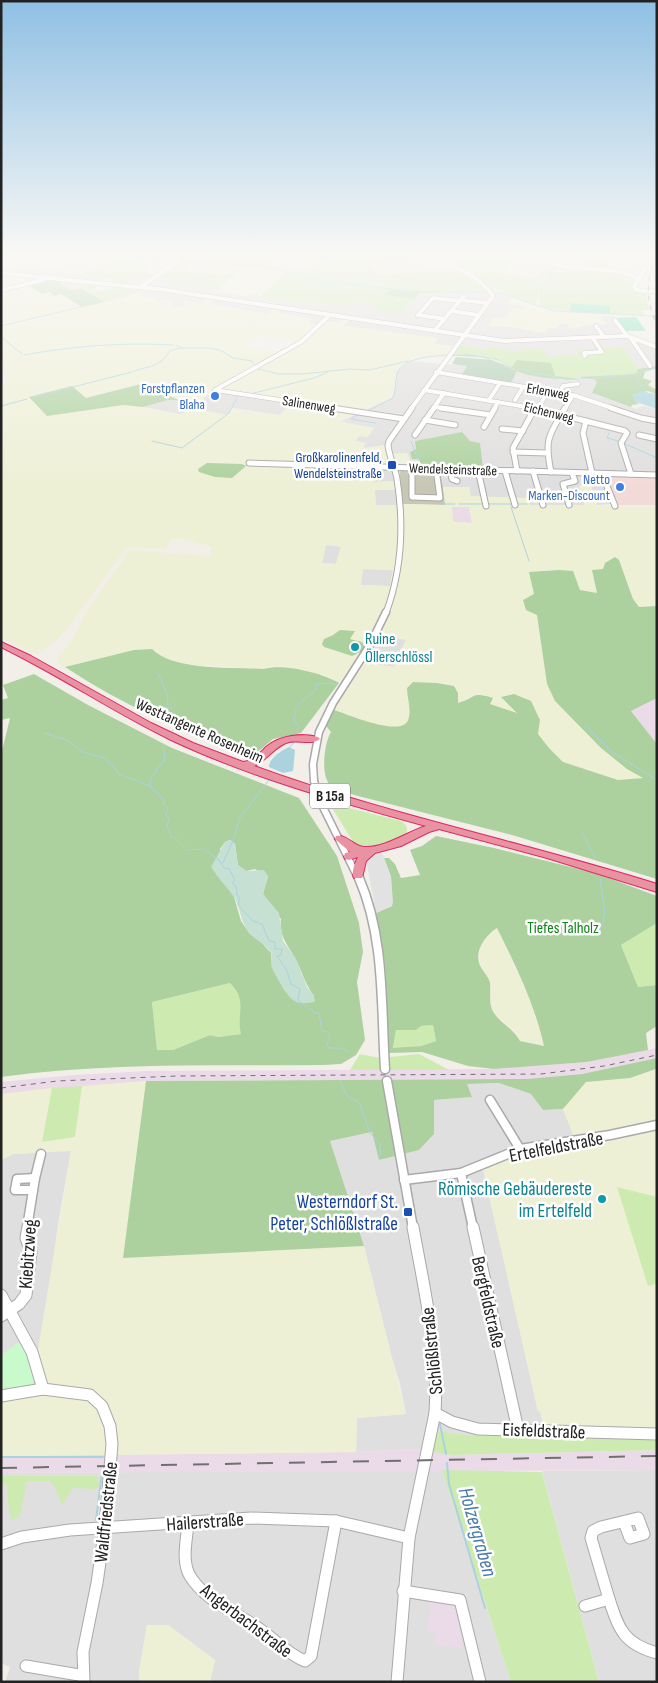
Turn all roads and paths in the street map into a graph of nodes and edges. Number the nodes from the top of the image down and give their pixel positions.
1 (313, 331) edge
2 (438, 331) edge
3 (466, 331) edge
4 (599, 331) edge
5 (624, 331) edge
6 (463, 335) junction
7 (628, 336) junction
8 (604, 337) junction
9 (592, 338) junction
10 (657, 347) edge
11 (585, 356) dead end
12 (650, 366) dead end
13 (436, 372) junction
14 (500, 383) junction
15 (578, 384) dead end
16 (523, 387) junction
17 (424, 390) junction
18 (548, 391) junction
19 (444, 393) junction
20 (559, 393) junction
21 (573, 395) junction
22 (489, 400) junction
23 (515, 400) dead end
24 (498, 402) junction
25 (435, 407) junction
26 (536, 408) junction
27 (491, 415) junction
28 (562, 415) junction
29 (404, 419) junction
30 (425, 420) junction
31 (586, 421) junction
32 (657, 421) edge
33 (455, 425) dead end
34 (484, 427) dead end
35 (502, 429) dead end
36 (523, 431) junction
37 (415, 435) dead end
38 (639, 435) dead end
39 (657, 439) edge
40 (512, 452) junction
41 (547, 453) junction
42 (250, 463) dead end
43 (395, 467) junction
44 (412, 468) junction
45 (436, 469) junction
46 (450, 470) junction
47 (478, 470) junction
48 (505, 470) junction
49 (518, 471) junction
50 (533, 471) junction
51 (551, 472) junction
52 (572, 473) junction
53 (592, 473) junction
54 (602, 474) junction
55 (631, 474) junction
56 (657, 475) edge
57 (456, 481) dead end
58 (543, 505) dead end
59 (486, 506) dead end
60 (515, 506) dead end
61 (569, 506) dead end
62 (615, 506) dead end
63 (1, 644) edge
64 (315, 739) junction
65 (260, 760) junction
66 (241, 766) junction
67 (262, 774) junction
68 (399, 815) junction
69 (445, 826) junction
70 (340, 839) junction
71 (406, 839) junction
72 (371, 851) junction
73 (349, 856) junction
74 (358, 875) junction
75 (657, 888) edge
76 (385, 1069) dead end
77 (387, 1081) dead end
78 (490, 1100) dead end
79 (654, 1126) edge
80 (520, 1149) junction
81 (41, 1154) dead end
82 (461, 1173) junction
83 (35, 1178) junction
84 (404, 1180) junction
85 (33, 1190) junction
86 (1, 1295) edge
87 (5, 1313) edge
88 (43, 1389) junction
89 (1, 1396) edge
90 (435, 1413) junction
91 (518, 1430) junction
92 (657, 1434) edge
93 (336, 1521) junction
94 (624, 1522) dead end
95 (188, 1523) junction
96 (106, 1527) junction
97 (409, 1538) junction
98 (1, 1544) edge
99 (403, 1591) junction
100 (610, 1599) junction
101 (585, 1606) dead end
102 (657, 1653) edge
103 (26, 1666) dead end
104 (84, 1678) edge
105 (397, 1682) edge
106 (480, 1682) edge

1 - 29 street, Salinenweg
2 - 6 street
3 - 6 street
4 - 8 street
5 - 7 street
6 - 9 street
6 - 13 street
7 - 8 street
7 - 10 street
7 - 12 street
8 - 9 street
9 - 11 street
13 - 14 street, Erlenweg
13 - 17 street
14 - 16 street, Erlenweg
14 - 22 street
15 - 20 street
16 - 18 street, Erlenweg
16 - 23 street
17 - 19 street, Eichenweg
17 - 29 street
18 - 20 street, Erlenweg
18 - 26 street
19 - 22 street, Eichenweg
19 - 25 street
20 - 21 street, Erlenweg
21 - 28 street
21 - 32 street, Erlenweg
22 - 24 street, Eichenweg
24 - 26 street, Eichenweg
24 - 27 street
25 - 27 street
25 - 30 street
26 - 28 street, Eichenweg
26 - 36 street
27 - 34 street
28 - 31 street, Eichenweg
28 - 41 street
29 - 43 street
30 - 33 street
30 - 37 street
31 - 53 street
31 - 55 street, Eichenweg
35 - 36 street
36 - 40 street
38 - 39 street
40 - 41 street
40 - 49 street
41 - 51 street
42 - 43 street, Wendelsteinstraße
43 - 44 street, Wendelsteinstraße
43 - 64 street
44 - 45 street, Wendelsteinstraße
44 - 45 street
45 - 46 street, Wendelsteinstraße
46 - 47 street, Wendelsteinstraße
46 - 57 street
47 - 48 street, Wendelsteinstraße
47 - 59 street
48 - 49 street, Wendelsteinstraße
48 - 60 street
49 - 50 street, Wendelsteinstraße
50 - 51 street, Wendelsteinstraße
50 - 58 street
51 - 52 street, Wendelsteinstraße
52 - 53 street, Wendelsteinstraße
52 - 61 street
53 - 54 street, Wendelsteinstraße
54 - 55 street, Wendelsteinstraße
54 - 62 street
55 - 56 street, Wendelsteinstraße
63 - 66 highway, Westtangente Rosenheim / B 15a
64 - 65 highway
64 - 70 street, bridge
65 - 66 highway
65 - 67 highway
66 - 67 highway, Westtangente Rosenheim / B 15a
67 - 68 highway, Westtangente Rosenheim / B 15a
68 - 69 highway, B 15a
68 - 71 highway
69 - 71 highway
69 - 75 highway, B 15a
70 - 72 highway
70 - 73 street
71 - 72 highway
72 - 73 highway
72 - 74 highway
73 - 74 street
74 - 76 street
77 - 84 street, Schlößlstraße
78 - 80 street
79 - 80 street, Ertelfeldstraße
80 - 82 street, Ertelfeldstraße
81 - 83 street, Kiebitzweg
82 - 84 street, Ertelfeldstraße
82 - 91 street, Bergfeldstraße
83 - 85 street, Kiebitzweg
83 - 85 street
84 - 90 street, Schlößlstraße
85 - 87 street, Kiebitzweg
86 - 87 street
87 - 88 street
88 - 89 street, Waldfriedstraße
88 - 96 street, Waldfriedstraße
90 - 91 street, Eisfeldstraße
90 - 97 street, Schlößlstraße
91 - 92 street, Eisfeldstraße
93 - 95 street, Hailerstraße
93 - 95 street, Angerbachstraße
93 - 97 street, Hailerstraße
94 - 100 street
95 - 96 street, Hailerstraße
96 - 98 street, Hailerstraße
96 - 104 street, Waldfriedstraße
97 - 99 street, Schlößlstraße
99 - 105 street, Schlößlstraße
99 - 106 street
100 - 101 street
100 - 102 street
103 - 104 street

